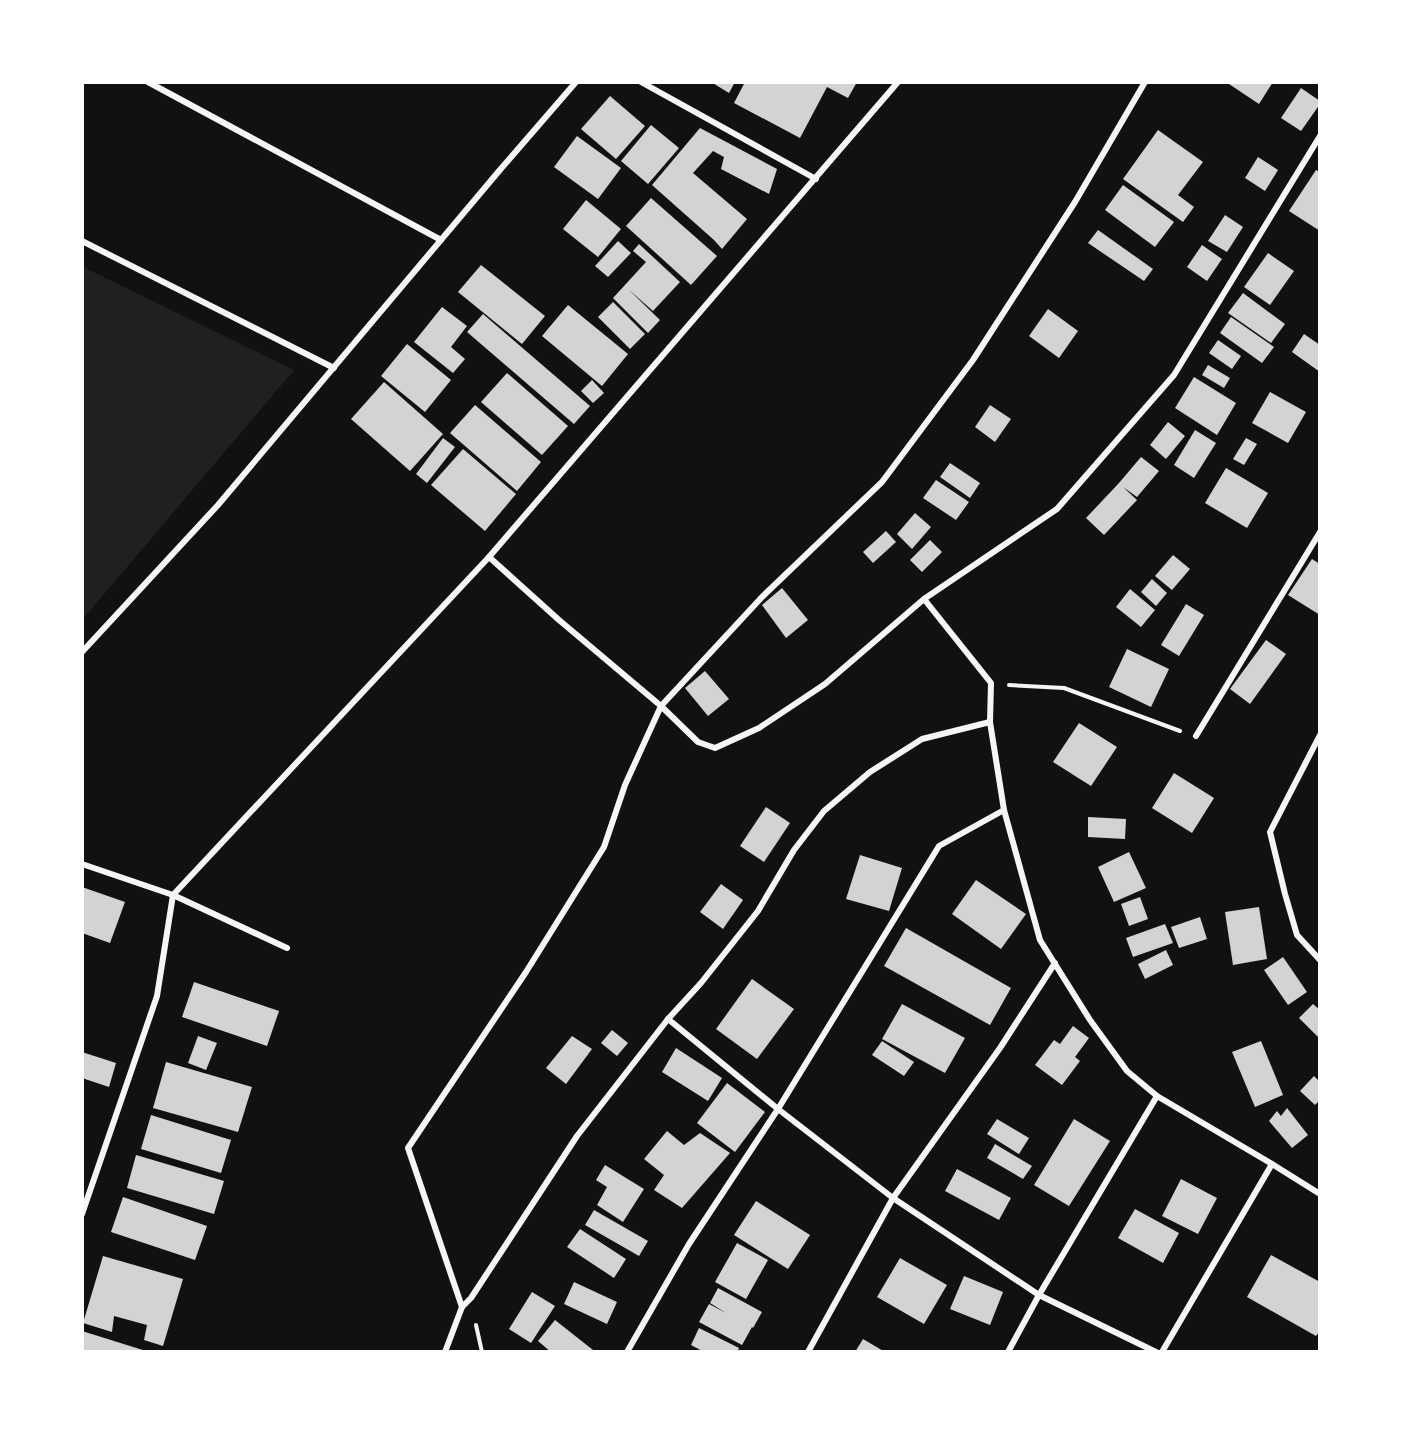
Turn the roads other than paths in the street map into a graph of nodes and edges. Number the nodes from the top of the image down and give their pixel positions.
1 (147, 82) edge
2 (576, 82) edge
3 (641, 82) edge
4 (898, 82) edge
5 (1145, 82) edge
6 (1320, 136) edge
7 (816, 179) junction
8 (441, 240) junction
9 (82, 241) edge
10 (334, 368) junction
11 (1320, 532) edge
12 (489, 557) junction
13 (924, 599) junction
14 (82, 652) edge
15 (661, 706) junction
16 (990, 722) junction
17 (1320, 735) edge
18 (1196, 736) road end
19 (1004, 810) junction
20 (82, 864) edge
21 (173, 895) junction
22 (287, 948) dead end
23 (1320, 960) edge
24 (1055, 963) junction
25 (668, 1019) junction
26 (1157, 1096) junction
27 (778, 1109) junction
28 (1272, 1164) junction
29 (1320, 1194) edge
30 (893, 1198) junction
31 (82, 1214) edge
32 (1040, 1295) junction
33 (462, 1306) junction
34 (445, 1352) edge
35 (627, 1352) edge
36 (808, 1352) edge
37 (1008, 1352) edge
38 (1156, 1352) edge
39 (1162, 1352) edge

1 - 8 street
2 - 8 street
3 - 7 street
4 - 7 street
5 - 15 street
6 - 13 street
7 - 12 street
8 - 10 street
9 - 10 street
10 - 14 street
11 - 18 street
12 - 15 street
12 - 21 street
13 - 15 street
13 - 16 street
15 - 33 street
16 - 19 street
16 - 25 street
17 - 23 street
19 - 24 street
19 - 27 street
20 - 21 street
21 - 22 street
21 - 31 street
24 - 26 street
24 - 30 street
25 - 27 street
25 - 33 street
26 - 28 street
26 - 32 street
27 - 30 street
27 - 35 street
28 - 29 street
28 - 39 street
30 - 32 street
30 - 36 street
32 - 37 street
32 - 38 street
33 - 34 street

